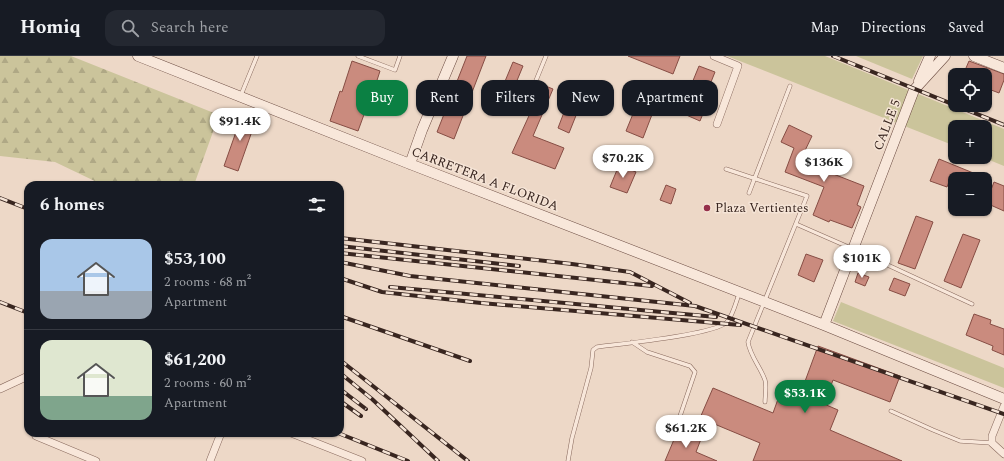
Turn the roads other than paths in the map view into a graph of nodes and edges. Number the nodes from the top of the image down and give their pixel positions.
1 (138, 56) edge
2 (257, 56) edge
3 (358, 56) edge
4 (400, 56) edge
5 (453, 56) edge
6 (546, 56) edge
7 (714, 56) edge
8 (930, 56) edge
9 (946, 56) edge
10 (974, 56) edge
11 (1004, 68) edge
12 (536, 80) edge
13 (790, 86) dead end
14 (914, 90) junction
15 (240, 98) junction
16 (717, 124) dead end
17 (410, 164) junction
18 (726, 169) dead end
19 (754, 178) junction
20 (749, 193) dead end
21 (796, 224) junction
22 (853, 248) junction
23 (739, 293) junction
24 (764, 301) junction
25 (972, 304) dead end
26 (824, 325) junction
27 (632, 342) junction
28 (24, 378) edge
29 (0, 389) edge
30 (1004, 399) edge
31 (765, 402) dead end
32 (1004, 406) edge
33 (891, 411) dead end
34 (680, 419) dead end
35 (38, 437) edge
36 (219, 437) edge
37 (301, 437) edge
38 (992, 442) junction
39 (1004, 454) edge
40 (96, 461) edge
41 (210, 461) edge
42 (362, 461) edge
43 (568, 461) edge

1 - 15 main road, CARRETERA A FLORIDA
2 - 15 lane
3 - 4 lane
5 - 17 main road
6 - 12 lane
7 - 16 street
8 - 14 main road
9 - 14 main road, CALLE 5
10 - 11 main road
13 - 19 lane
14 - 22 main road, CALLE 5
15 - 17 main road, CARRETERA A FLORIDA
17 - 23 main road, CARRETERA A FLORIDA
18 - 19 lane
19 - 20 lane
19 - 21 lane
21 - 22 lane
21 - 24 lane
22 - 25 lane
22 - 26 main road, CALLE 5
23 - 24 main road, CARRETERA A FLORIDA
23 - 27 lane
24 - 26 main road, CARRETERA A FLORIDA
24 - 31 lane
26 - 30 main road, CARRETERA A FLORIDA
27 - 34 lane
27 - 43 lane
28 - 29 street
32 - 38 street
33 - 38 lane
35 - 40 street
36 - 41 street
37 - 42 street
38 - 39 street

